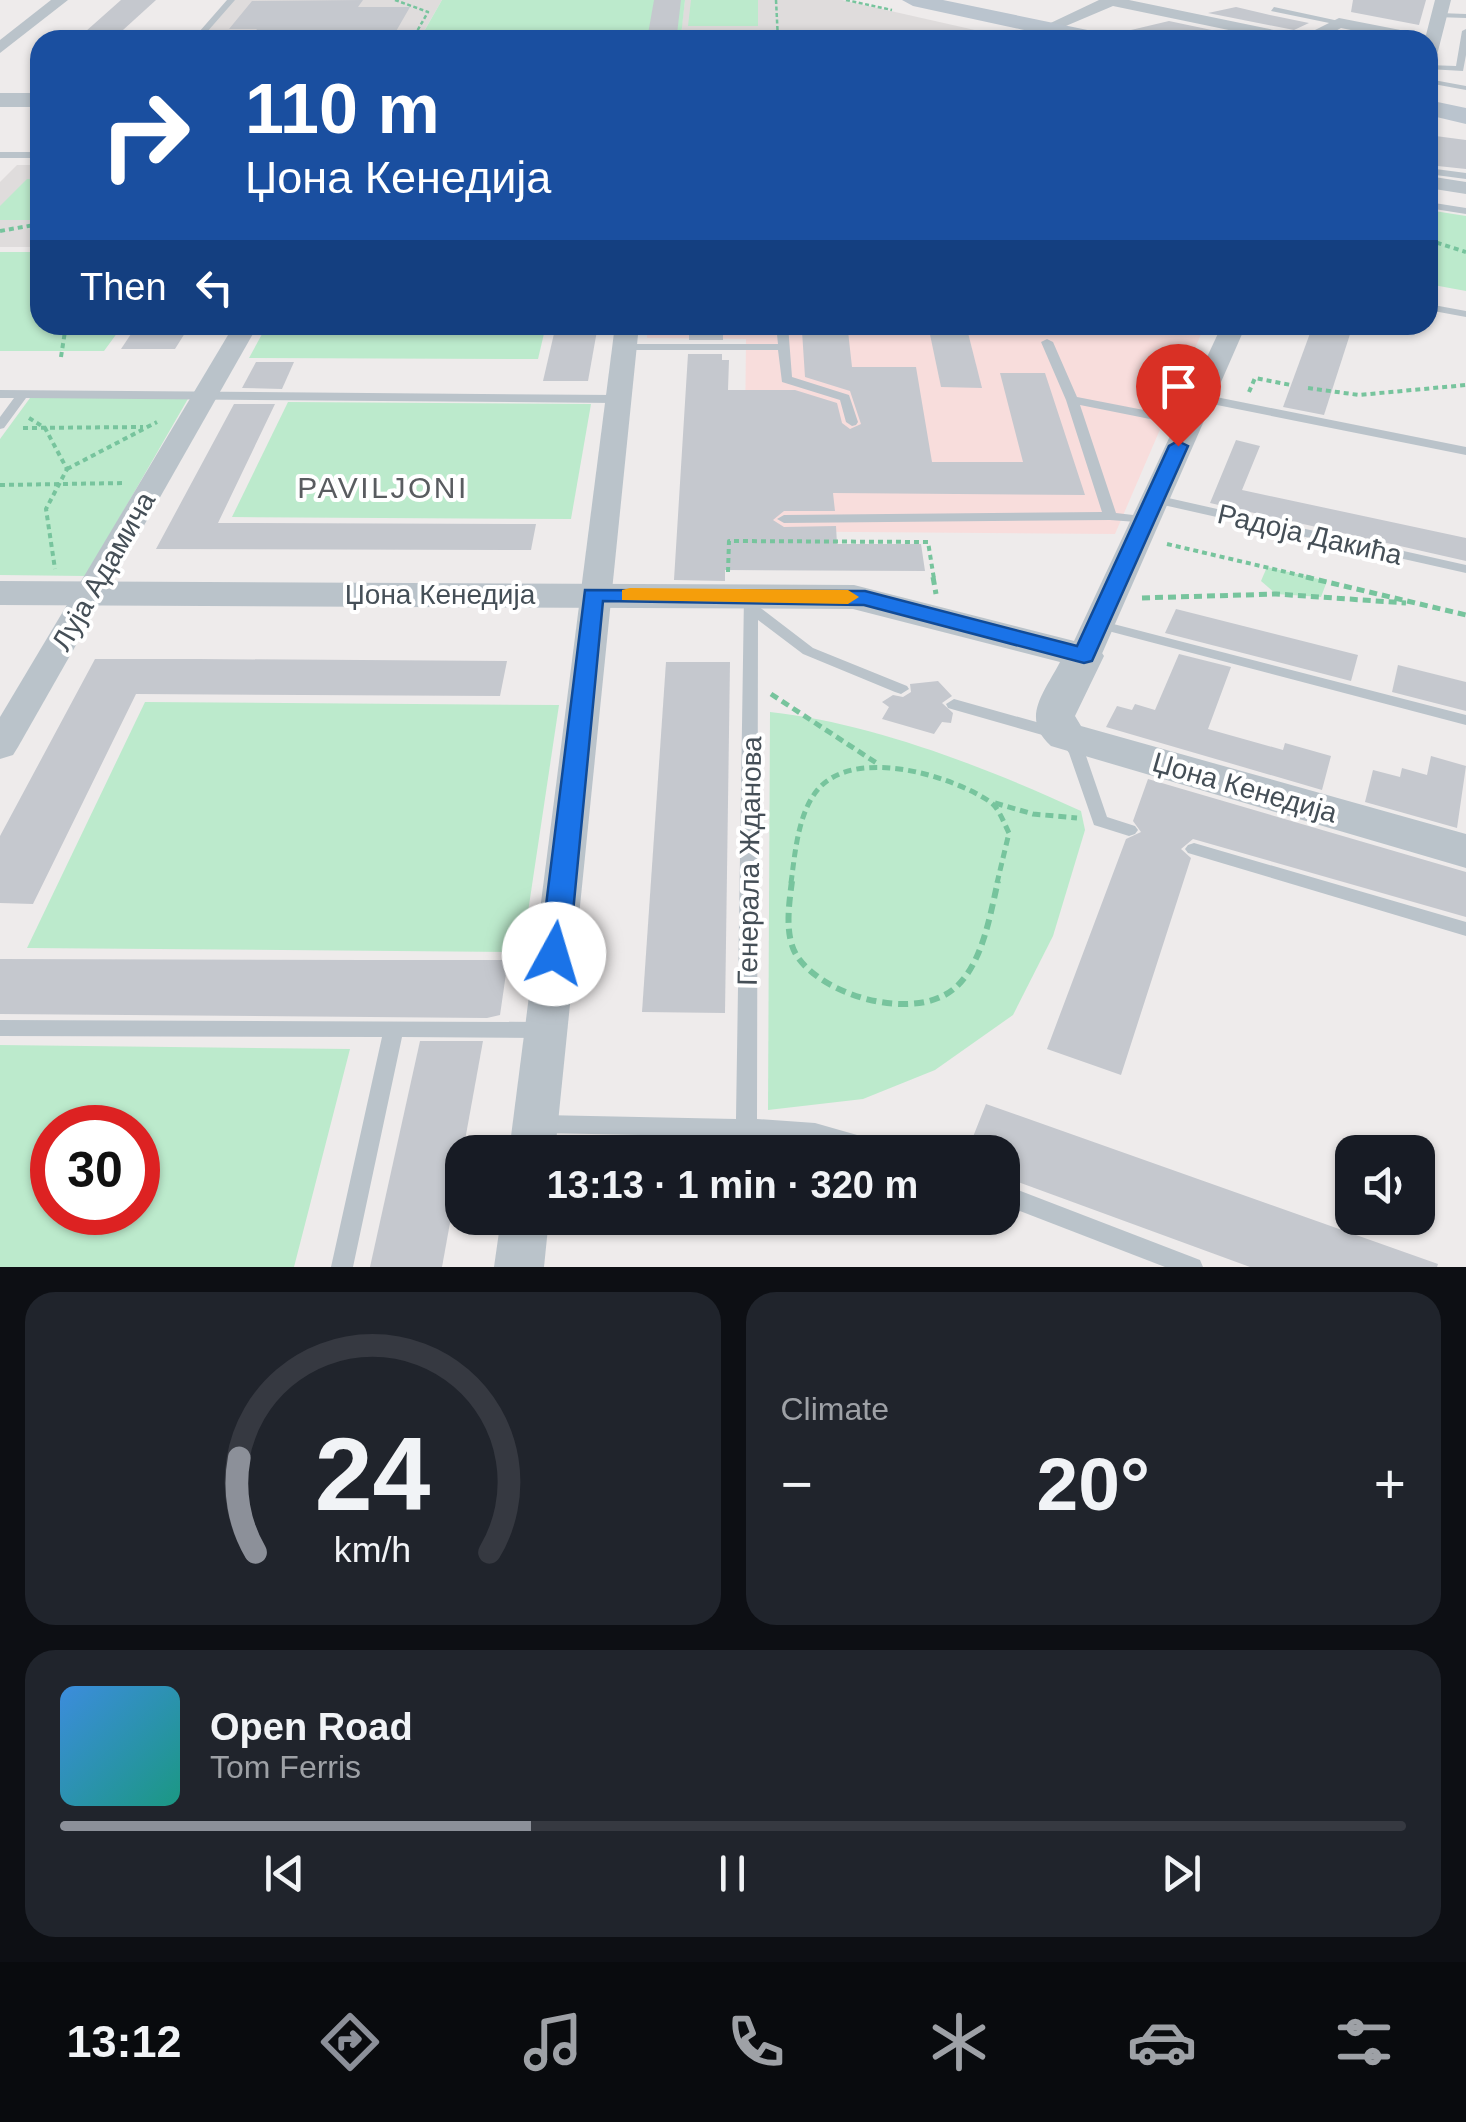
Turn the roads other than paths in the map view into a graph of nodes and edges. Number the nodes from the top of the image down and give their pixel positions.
1 (60, 0) edge
2 (231, 0) edge
3 (1109, 0) edge
4 (1290, 0) edge
5 (903, 2) edge
6 (1466, 16) edge
7 (1340, 23) junction
8 (205, 30) edge
9 (1035, 30) edge
10 (1060, 30) edge
11 (1255, 30) edge
12 (1325, 30) edge
13 (1412, 30) edge
14 (1437, 30) edge
15 (1466, 31) edge
16 (1438, 32) edge
17 (2, 44) edge
18 (1438, 68) edge
19 (1438, 82) edge
20 (1466, 88) edge
21 (0, 100) edge
22 (30, 100) edge
23 (0, 108) edge
24 (30, 108) edge
25 (1438, 111) edge
26 (1438, 117) edge
27 (1466, 120) edge
28 (0, 155) edge
29 (30, 155) edge
30 (1438, 172) edge
31 (1466, 176) edge
32 (1438, 184) edge
33 (1466, 188) edge
34 (1438, 207) edge
35 (1466, 211) edge
36 (1438, 310) edge
37 (1466, 314) edge
38 (240, 335) edge
39 (783, 335) edge
40 (1229, 335) edge
41 (626, 336) edge
42 (1047, 342) dead end
43 (784, 347) junction
44 (0, 394) edge
45 (23, 394) junction
46 (205, 395) junction
47 (616, 399) junction
48 (1072, 400) junction
49 (1195, 410) junction
50 (852, 422) dead end
51 (0, 424) edge
52 (1466, 451) edge
53 (1110, 516) junction
54 (784, 519) dead end
55 (1146, 519) junction
56 (1466, 569) edge
57 (744, 589) junction
58 (0, 593) edge
59 (90, 593) junction
60 (593, 594) junction
61 (1097, 626) junction
62 (901, 689) dead end
63 (954, 704) dead end
64 (1466, 720) edge
65 (1066, 736) junction
66 (0, 746) edge
67 (1129, 830) dead end
68 (1194, 849) dead end
69 (1466, 851) edge
70 (1466, 930) edge
71 (0, 1028) edge
72 (546, 1030) junction
73 (393, 1032) junction
74 (746, 1128) junction
75 (534, 1135) edge
76 (598, 1135) edge
77 (825, 1135) edge
78 (1020, 1201) edge
79 (523, 1235) edge
80 (342, 1267) edge
81 (519, 1267) edge
82 (1192, 1267) edge

1 - 17 street
2 - 8 lane
3 - 10 street
3 - 11 street
4 - 7 lane
5 - 9 main road
6 - 14 lane
7 - 12 street
7 - 13 street
15 - 16 lane
15 - 18 lane
19 - 20 lane
21 - 22 street
23 - 24 street
25 - 27 main road
26 - 27 main road
28 - 29 lane
30 - 31 lane
32 - 33 street
34 - 35 lane
36 - 37 lane
38 - 46 street, Луја Адамича
39 - 43 lane
40 - 49 street
41 - 43 lane
41 - 47 street
42 - 48 lane
43 - 50 lane
44 - 45 lane
45 - 46 lane
45 - 51 lane
46 - 47 lane
46 - 59 street, Луја Адамича
47 - 60 street
48 - 49 lane
48 - 53 lane
49 - 52 lane
49 - 55 street
53 - 54 lane, Радоја Дакића
53 - 55 lane, Радоја Дакића
55 - 56 lane, Радоја Дакића
55 - 61 street
57 - 60 street, Џона Кенедија
57 - 61 street, Џона Кенедија
57 - 62 lane
57 - 74 lane, Генерала Жданова
58 - 59 street, Џона Кенедија
59 - 60 street, Џона Кенедија
59 - 66 street, Луја Адамича
60 - 72 street
61 - 64 lane, Џона Кенедија
61 - 65 street
63 - 65 lane
65 - 67 lane
65 - 69 street, Џона Кенедија
68 - 70 lane
71 - 73 lane
72 - 73 lane
72 - 75 street
73 - 80 lane
74 - 76 lane
74 - 77 lane
78 - 82 lane
79 - 81 street

